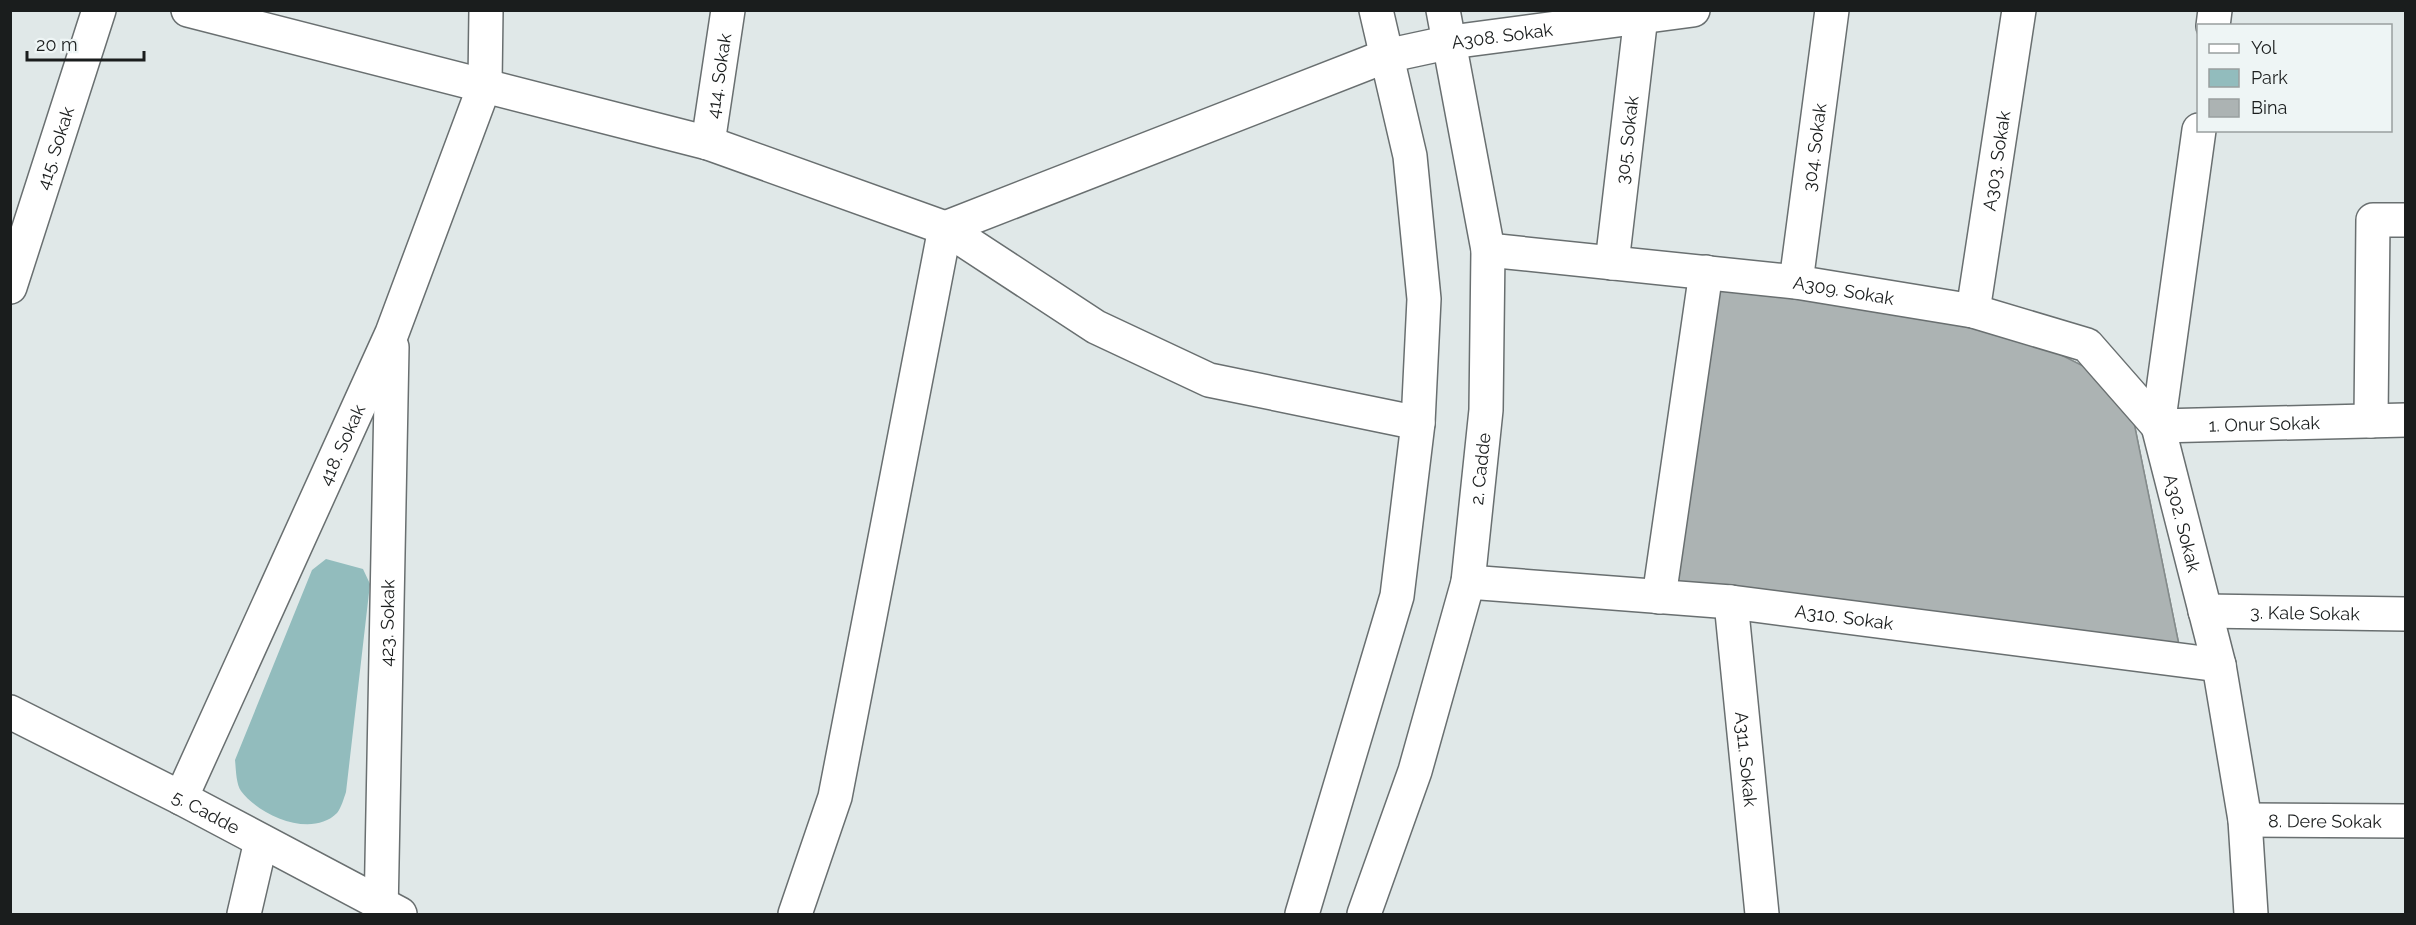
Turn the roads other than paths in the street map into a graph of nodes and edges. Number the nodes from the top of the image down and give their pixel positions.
1 (99, 10) edge
2 (188, 10) edge
3 (486, 10) edge
4 (728, 10) edge
5 (1376, 10) edge
6 (1443, 10) edge
7 (1693, 10) edge
8 (1832, 10) edge
9 (2019, 10) edge
10 (1641, 16) junction
11 (1451, 42) junction
12 (1386, 56) junction
13 (485, 84) junction
14 (2199, 132) edge
15 (708, 143) junction
16 (2406, 220) edge
17 (945, 228) junction
18 (1488, 250) junction
19 (1612, 263) junction
20 (1706, 273) junction
21 (1796, 282) junction
22 (10, 287) edge
23 (1973, 311) junction
24 (392, 333) junction
25 (2406, 420) edge
26 (2372, 421) junction
27 (1418, 423) junction
28 (2158, 426) junction
29 (1468, 582) junction
30 (1659, 597) junction
31 (1731, 603) junction
32 (2205, 611) junction
33 (2406, 614) edge
34 (2219, 665) junction
35 (10, 712) edge
36 (181, 798) junction
37 (2245, 820) junction
38 (2406, 821) edge
39 (261, 841) junction
40 (388, 912) edge
41 (244, 915) edge
42 (795, 915) edge
43 (1302, 915) edge
44 (1364, 915) edge
45 (1762, 915) edge
46 (2251, 915) edge

1 - 22 street, 415. Sokak
2 - 13 street
3 - 13 street, 418. Sokak
4 - 15 street, 414. Sokak
5 - 12 street
6 - 11 street, 2. Cadde
7 - 10 street, A308. Sokak
8 - 21 street, 304. Sokak
9 - 23 street, A303. Sokak
10 - 11 street, A308. Sokak
10 - 19 street, 305. Sokak
11 - 12 street, A308. Sokak
11 - 18 street, 2. Cadde
12 - 17 street, A308. Sokak
12 - 27 street
13 - 15 street
13 - 24 street, 418. Sokak
14 - 28 street, A302. Sokak
15 - 17 street
16 - 26 street
17 - 27 street
17 - 42 street
18 - 19 street, A309. Sokak
18 - 29 street, 2. Cadde
19 - 20 street, A309. Sokak
20 - 21 street, A309. Sokak
20 - 30 street
21 - 23 street, A309. Sokak
23 - 28 street, A309. Sokak
24 - 36 street, 418. Sokak
24 - 40 street, 423. Sokak
25 - 26 street, 1. Onur Sokak
26 - 28 street, 1. Onur Sokak
27 - 43 street
28 - 32 street, A302. Sokak
29 - 30 street, A310. Sokak
29 - 44 street, 2. Cadde
30 - 31 street, A310. Sokak
31 - 34 street, A310. Sokak
31 - 45 street, A311. Sokak
32 - 33 street, 3. Kale Sokak
32 - 34 street, A302. Sokak
34 - 37 street, A302. Sokak
35 - 36 street, 5. Cadde
36 - 39 street, 5. Cadde
37 - 38 street, 8. Dere Sokak
37 - 46 street, A302. Sokak
39 - 40 street, 5. Cadde
39 - 41 street

